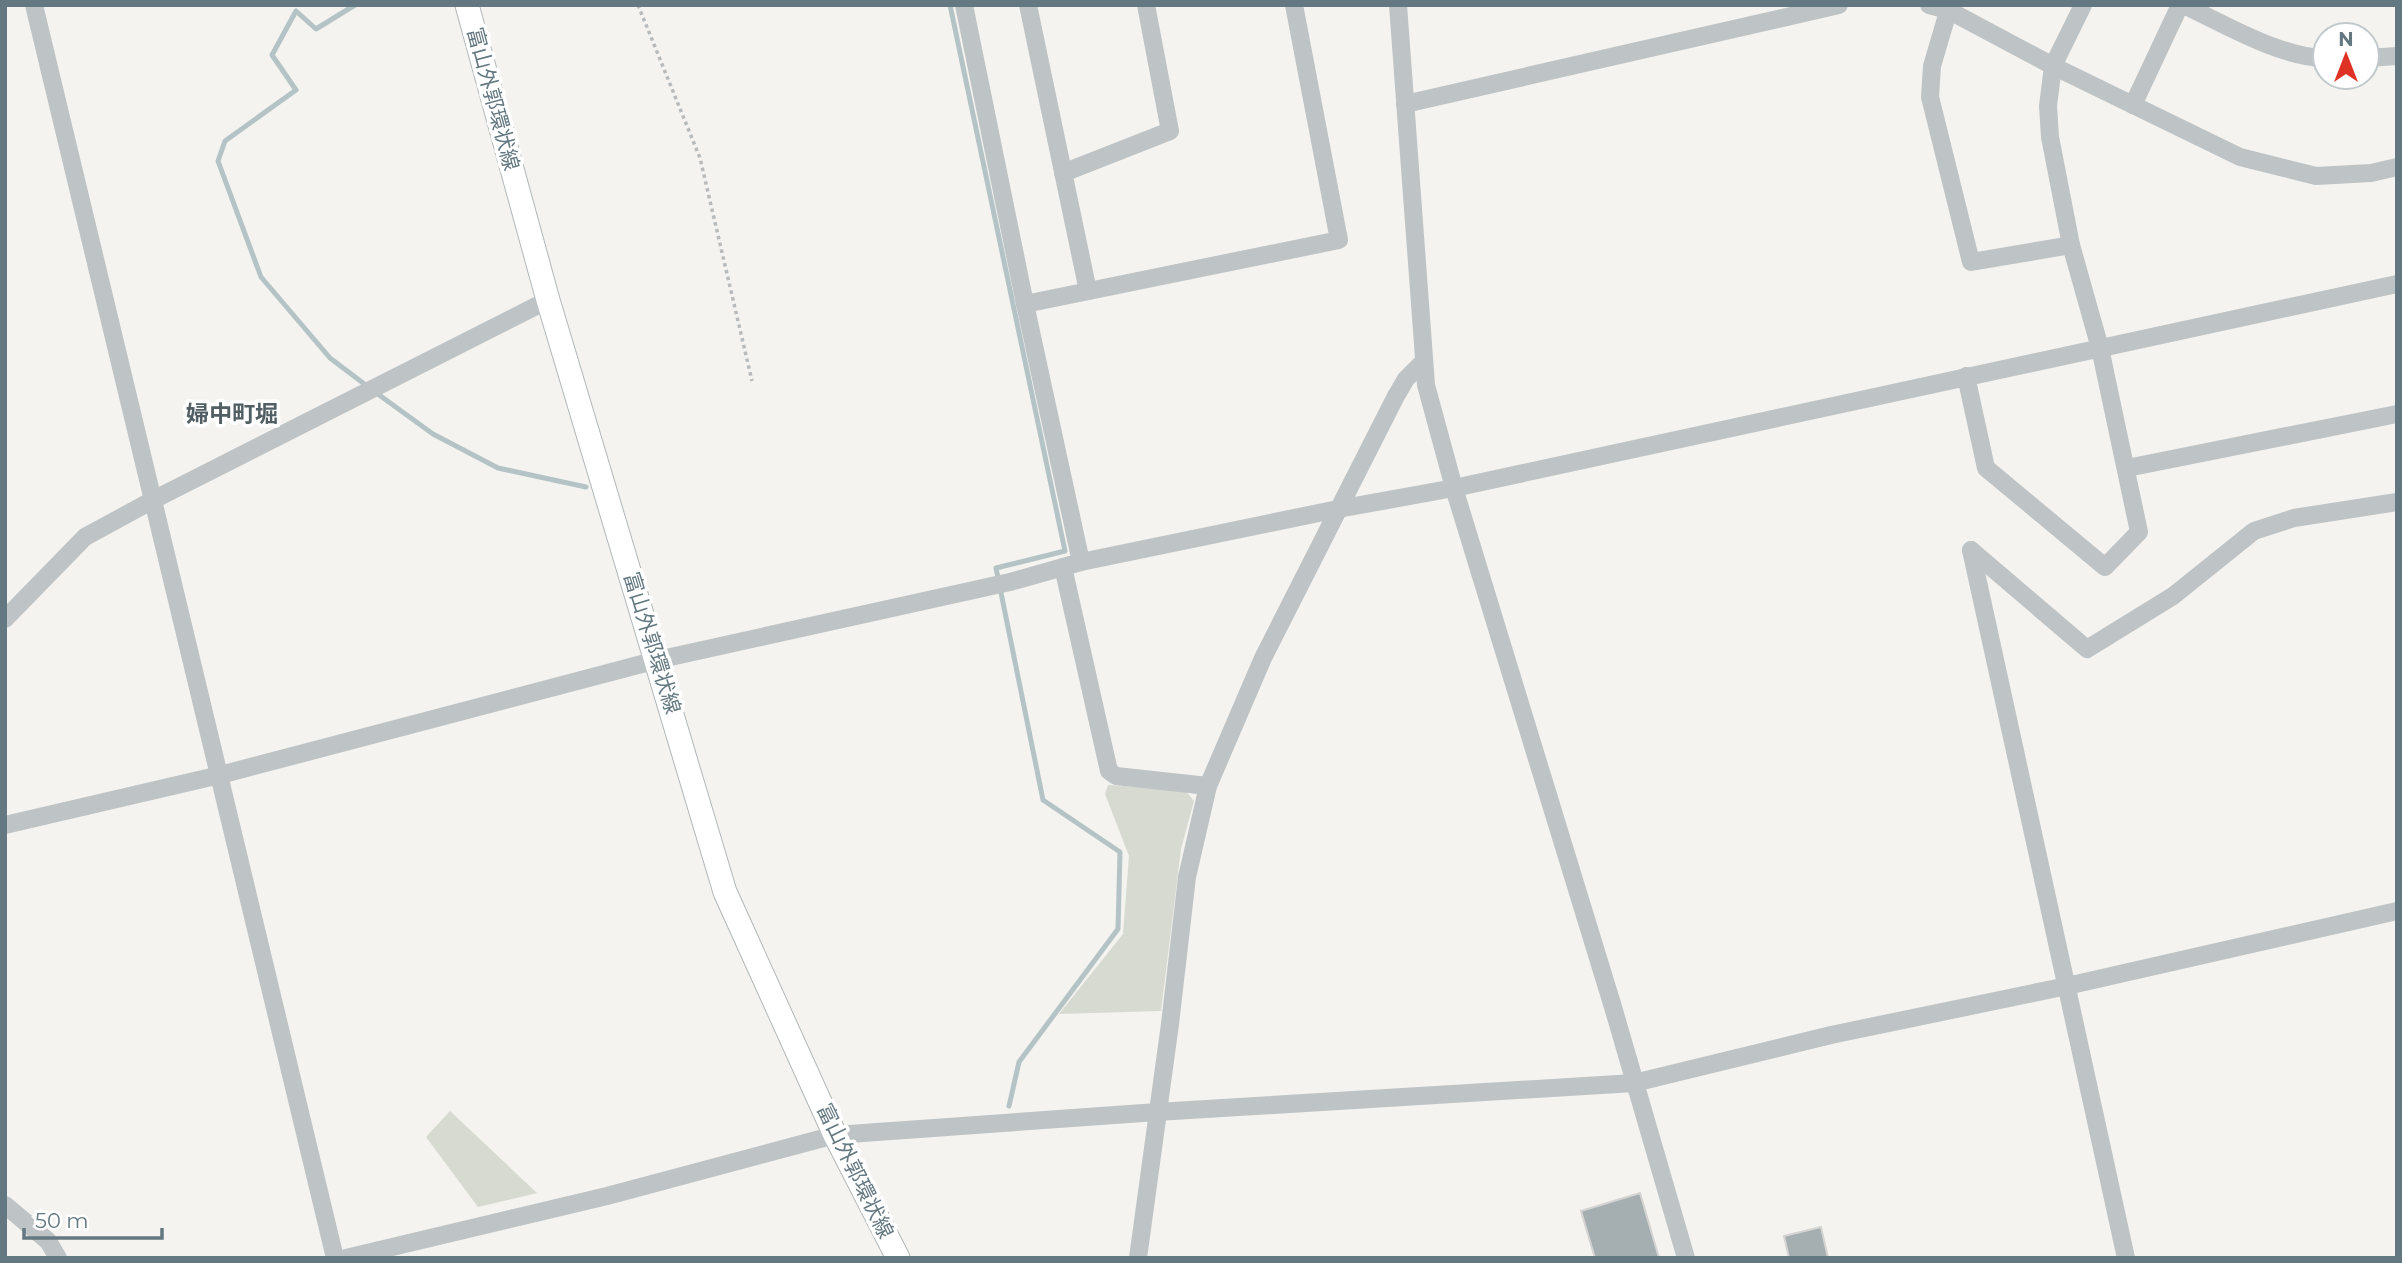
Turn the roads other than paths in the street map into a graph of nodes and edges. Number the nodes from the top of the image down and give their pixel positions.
1 (34, 5) edge
2 (467, 5) edge
3 (964, 5) edge
4 (1028, 5) edge
5 (1146, 5) edge
6 (1294, 5) edge
7 (1398, 5) edge
8 (1839, 5) edge
9 (1928, 5) edge
10 (2083, 5) edge
11 (2182, 5) edge
12 (1949, 8) edge
13 (2311, 57) edge
14 (2053, 66) junction
15 (1405, 104) junction
16 (2133, 105) junction
17 (2397, 167) edge
18 (1063, 173) junction
19 (2071, 245) junction
20 (2397, 284) edge
21 (1088, 291) junction
22 (548, 300) junction
23 (1024, 304) junction
24 (2100, 348) junction
25 (1424, 361) junction
26 (1966, 376) junction
27 (2397, 414) edge
28 (2127, 468) junction
29 (1454, 488) junction
30 (153, 500) junction
31 (2397, 502) edge
32 (1338, 509) junction
33 (1081, 562) junction
34 (1063, 567) junction
35 (5, 619) edge
36 (657, 660) junction
37 (220, 775) junction
38 (1208, 786) junction
39 (5, 825) edge
40 (2397, 911) edge
41 (2067, 986) junction
42 (1634, 1083) junction
43 (1157, 1112) junction
44 (835, 1135) junction
45 (5, 1205) edge
46 (58, 1258) edge
47 (335, 1258) edge
48 (346, 1258) edge
49 (898, 1258) edge
50 (1138, 1258) edge
51 (1686, 1258) edge
52 (2126, 1258) edge

1 - 30 street
2 - 22 main road, 富山外郭環状線
3 - 23 street
4 - 18 street
5 - 18 street
6 - 21 street
7 - 15 street
8 - 15 street
9 - 12 street
10 - 14 street
11 - 13 street
11 - 16 street
12 - 14 street
12 - 19 street
14 - 16 street
14 - 19 street
15 - 25 street
16 - 17 street
18 - 21 street
19 - 24 street
20 - 24 street
21 - 23 street
22 - 30 street
22 - 36 main road, 富山外郭環状線
23 - 33 street
24 - 26 street
24 - 28 street
25 - 29 street
25 - 32 street
26 - 28 street
26 - 29 street
27 - 28 street
29 - 32 street
29 - 42 street
30 - 35 street
30 - 37 street
31 - 41 street
32 - 33 street
32 - 38 street
33 - 34 street
34 - 36 street
34 - 38 street
36 - 37 street
36 - 44 main road, 富山外郭環状線
37 - 39 street
37 - 47 street
38 - 43 street
40 - 41 street
41 - 42 street
41 - 52 street
42 - 43 street
42 - 51 street
43 - 44 street
43 - 50 street
44 - 48 street
44 - 49 main road, 富山外郭環状線
45 - 46 street

